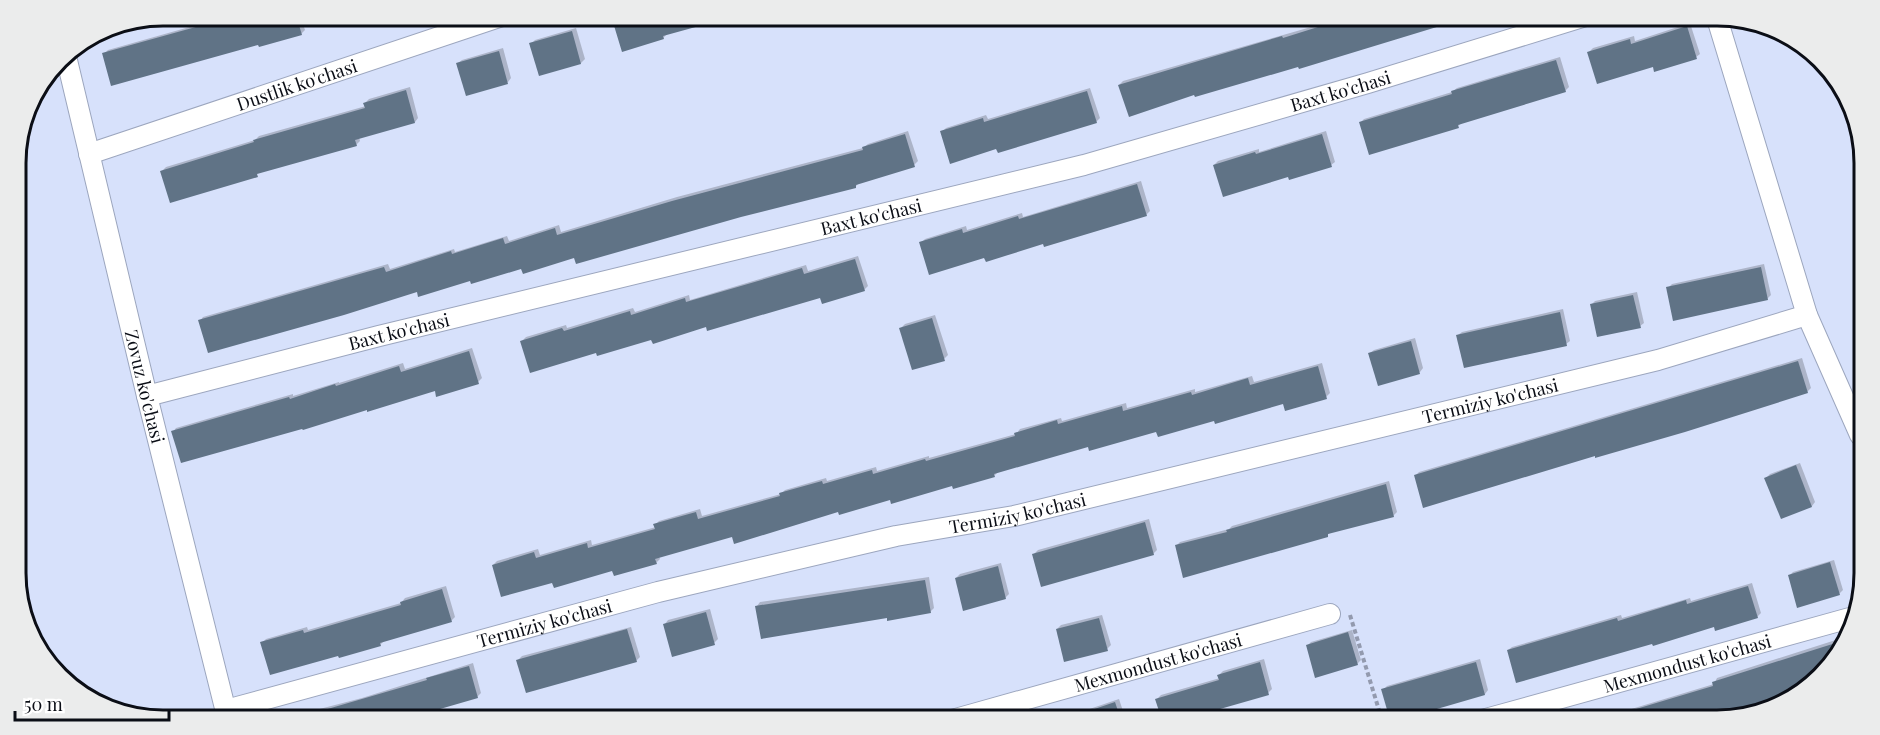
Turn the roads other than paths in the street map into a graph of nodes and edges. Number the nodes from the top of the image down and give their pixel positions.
1 (472, 26) edge
2 (1552, 26) edge
3 (1719, 26) edge
4 (68, 64) edge
5 (89, 154) junction
6 (1808, 315) junction
7 (147, 396) junction
8 (1854, 421) edge
9 (1330, 614) road end
10 (1846, 619) edge
11 (990, 709) edge
12 (1521, 709) edge
13 (226, 710) edge
14 (245, 710) edge

1 - 5 street, Dustlik ko'chasi
2 - 7 street, Baxt ko'chasi
3 - 6 street
4 - 5 street, Zovuz ko'chasi
5 - 7 street, Zovuz ko'chasi
6 - 8 street
6 - 14 street, Termiziy ko'chasi
7 - 13 street, Zovuz ko'chasi
9 - 11 street, Mexmondust ko'chasi
10 - 12 street, Mexmondust ko'chasi

